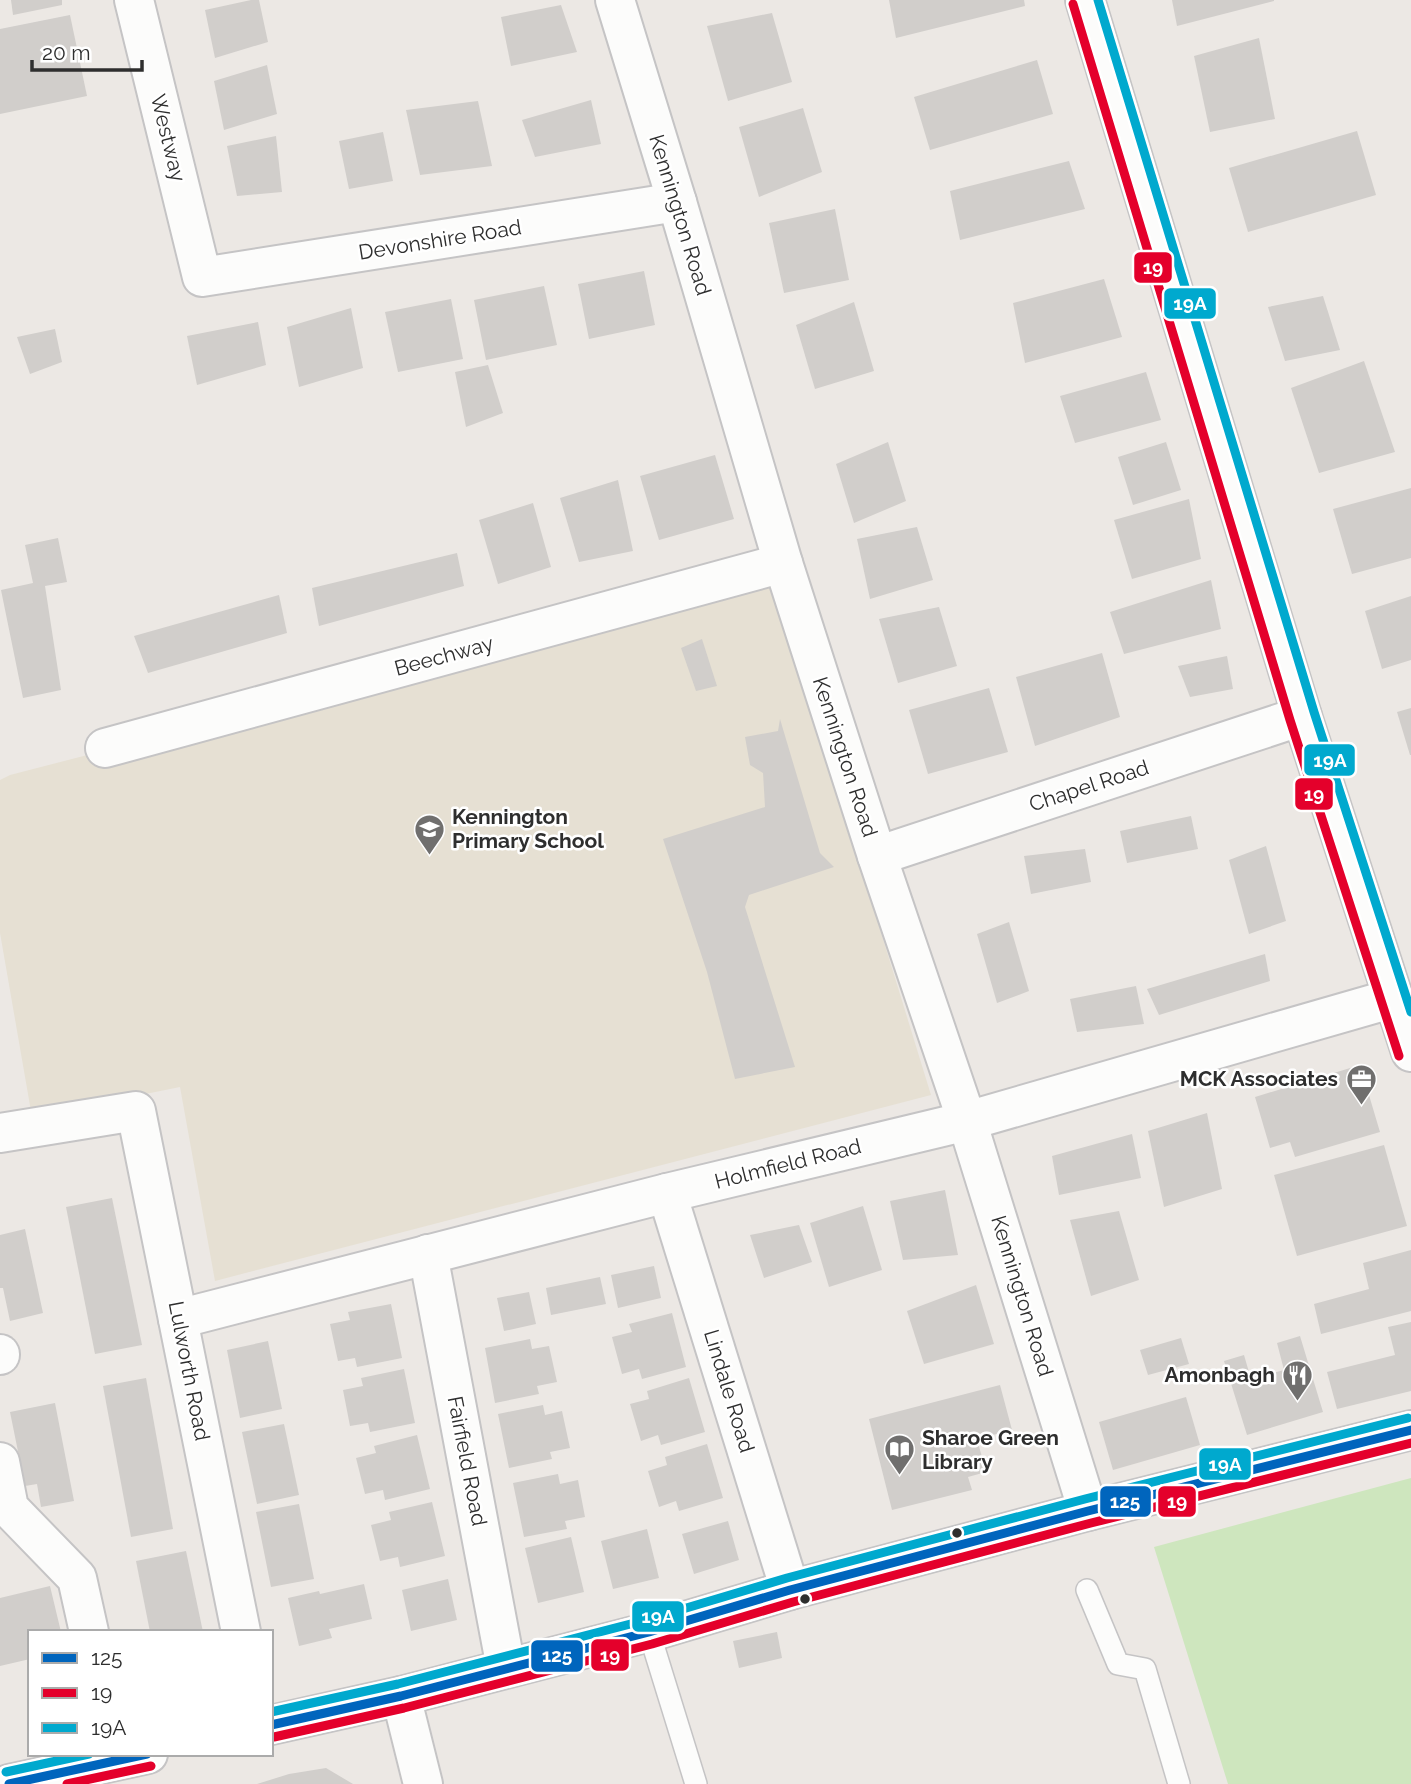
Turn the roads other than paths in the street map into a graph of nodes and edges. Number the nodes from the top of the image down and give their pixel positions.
1 (134, 0) edge
2 (614, 0) edge
3 (1085, 0) edge
4 (677, 202) junction
5 (202, 277) joint
6 (783, 563) junction
7 (1302, 716) junction
8 (105, 748) dead end
9 (877, 856) junction
10 (1394, 998) junction
11 (1411, 1052) edge
12 (967, 1121) junction
13 (0, 1133) edge
14 (667, 1193) junction
15 (428, 1254) junction
16 (178, 1318) junction
17 (1411, 1430) edge
18 (0, 1462) edge
19 (1088, 1511) junction
20 (790, 1590) junction
21 (1087, 1590) dead end
22 (89, 1630) edge
23 (241, 1630) edge
24 (649, 1632) junction
25 (506, 1668) junction
26 (401, 1696) junction
27 (273, 1725) edge
28 (126, 1757) edge
29 (9, 1784) edge
30 (423, 1784) edge
31 (696, 1784) edge
32 (1179, 1784) edge

1 - 5 street, Westway
2 - 4 street, Kennington Road
3 - 7 street
4 - 5 street, Devonshire Road
4 - 6 street, Kennington Road
6 - 8 street, Beechway
6 - 9 street, Kennington Road
7 - 9 street, Chapel Road
7 - 10 street
9 - 12 street, Kennington Road
10 - 11 street
10 - 12 street, Holmfield Road
12 - 14 street, Holmfield Road
12 - 19 street, Kennington Road
13 - 16 street, Lulworth Road
14 - 15 street, Holmfield Road
14 - 20 street, Lindale Road
15 - 16 street, Holmfield Road
15 - 25 street, Fairfield Road
16 - 23 street, Lulworth Road
17 - 19 street
18 - 22 street
19 - 20 street
20 - 24 street
21 - 32 lane
24 - 25 street
24 - 31 lane
25 - 26 street
26 - 27 street
26 - 30 street
28 - 29 street

